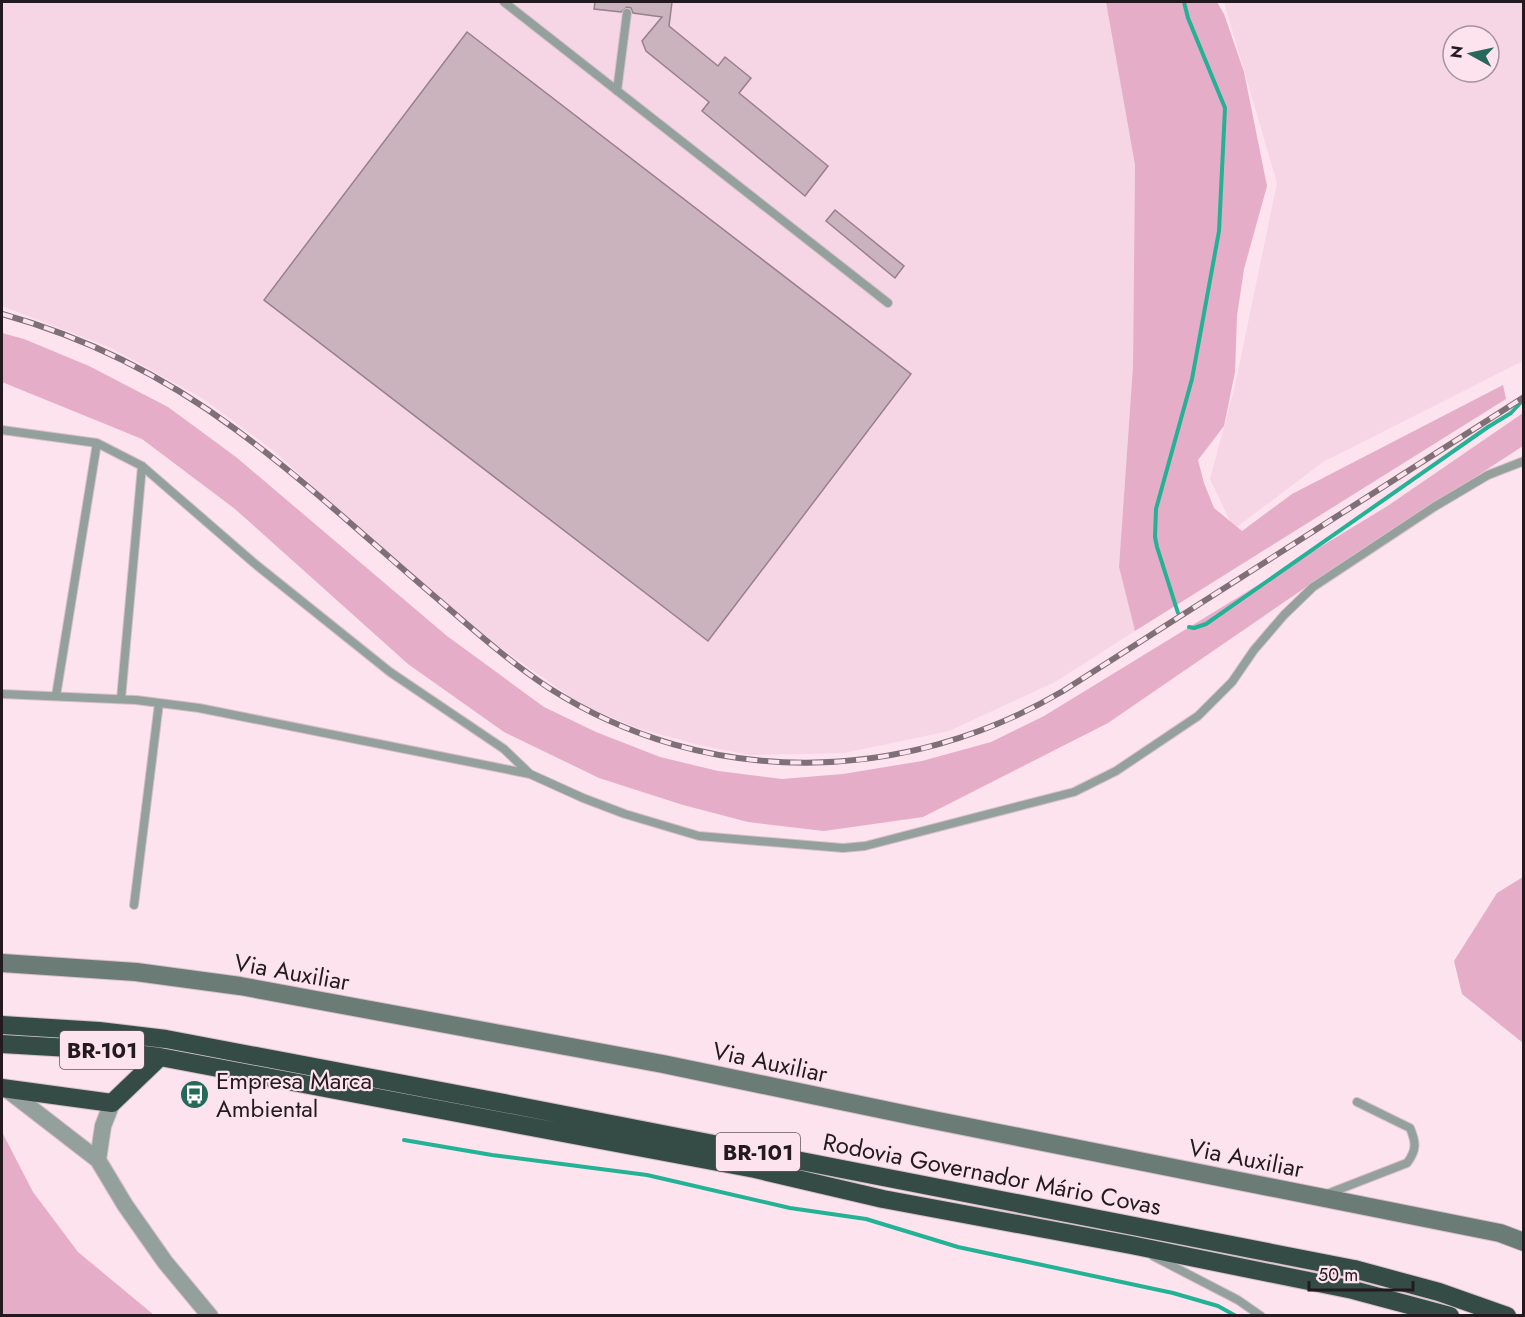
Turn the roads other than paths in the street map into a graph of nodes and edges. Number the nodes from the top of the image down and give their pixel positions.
1 (504, 2) edge
2 (627, 13) dead end
3 (617, 91) junction
4 (888, 303) dead end
5 (2, 430) edge
6 (97, 443) junction
7 (1524, 462) edge
8 (142, 466) junction
9 (2, 694) edge
10 (56, 696) junction
11 (121, 699) junction
12 (159, 703) junction
13 (530, 774) junction
14 (134, 905) dead end
15 (2, 963) edge
16 (2, 1025) edge
17 (2, 1044) edge
18 (160, 1057) junction
19 (3, 1088) edge
20 (1357, 1102) dead end
21 (112, 1103) junction
22 (98, 1160) junction
23 (1321, 1196) junction
24 (1524, 1242) edge
25 (1131, 1245) junction
26 (210, 1316) edge
27 (1261, 1316) edge
28 (1450, 1316) edge
29 (1507, 1316) edge

1 - 3 lane
2 - 3 lane
3 - 4 lane
5 - 6 lane
6 - 8 lane
6 - 10 lane
7 - 13 lane
8 - 11 lane
8 - 13 lane
9 - 10 lane
10 - 11 lane
11 - 12 lane
12 - 13 lane
12 - 14 lane
15 - 23 street, Via Auxiliar
16 - 29 highway, Rodovia Governador Mário Covas / BR-101
17 - 18 highway, Rodovia Governador Mário Covas / BR-101
18 - 21 highway
18 - 25 highway, Rodovia Governador Mário Covas / BR-101
19 - 21 highway
19 - 22 street
20 - 23 lane
21 - 22 street
22 - 26 street
23 - 24 street, Via Auxiliar
25 - 27 lane
25 - 28 highway, Rodovia Governador Mário Covas / BR-101

